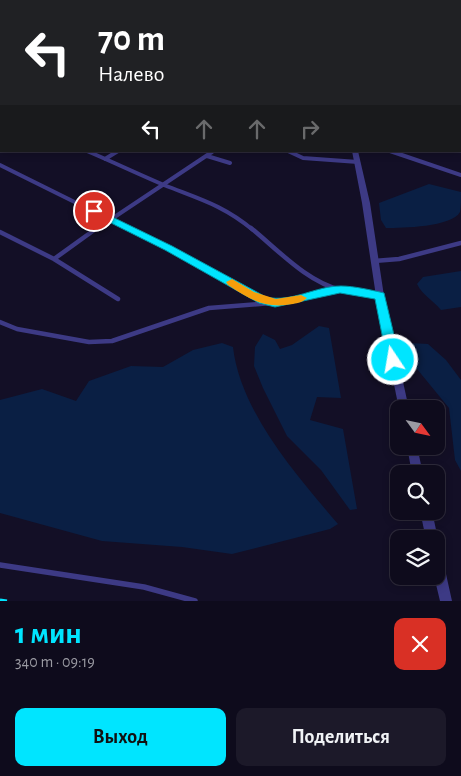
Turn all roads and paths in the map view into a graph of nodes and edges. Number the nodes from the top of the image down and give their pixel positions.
1 (89, 152) edge
2 (116, 152) edge
3 (290, 152) edge
4 (304, 152) edge
5 (355, 152) edge
6 (393, 152) edge
7 (208, 154) edge
8 (303, 158) junction
9 (105, 159) junction
10 (358, 162) junction
11 (230, 163) dead end
12 (0, 165) edge
13 (461, 175) edge
14 (164, 185) junction
15 (110, 219) junction
16 (0, 232) edge
17 (461, 244) edge
18 (54, 259) junction
19 (374, 261) junction
20 (340, 290) junction
21 (380, 296) junction
22 (118, 299) dead end
23 (275, 303) junction
24 (0, 322) edge
25 (402, 400) edge
26 (0, 564) edge
27 (442, 585) edge
28 (196, 601) edge
29 (446, 601) edge

1 - 9 lane
2 - 9 lane
3 - 8 lane
4 - 8 lane
5 - 10 street
6 - 13 lane
7 - 11 lane
7 - 14 lane
8 - 10 lane
9 - 14 lane
10 - 19 street
12 - 15 lane
14 - 15 lane
14 - 20 lane
15 - 18 lane
15 - 23 lane
16 - 18 lane
17 - 19 lane
18 - 22 lane
19 - 21 street
20 - 21 lane
20 - 23 lane
21 - 25 street
23 - 24 lane
26 - 28 lane
27 - 29 street

